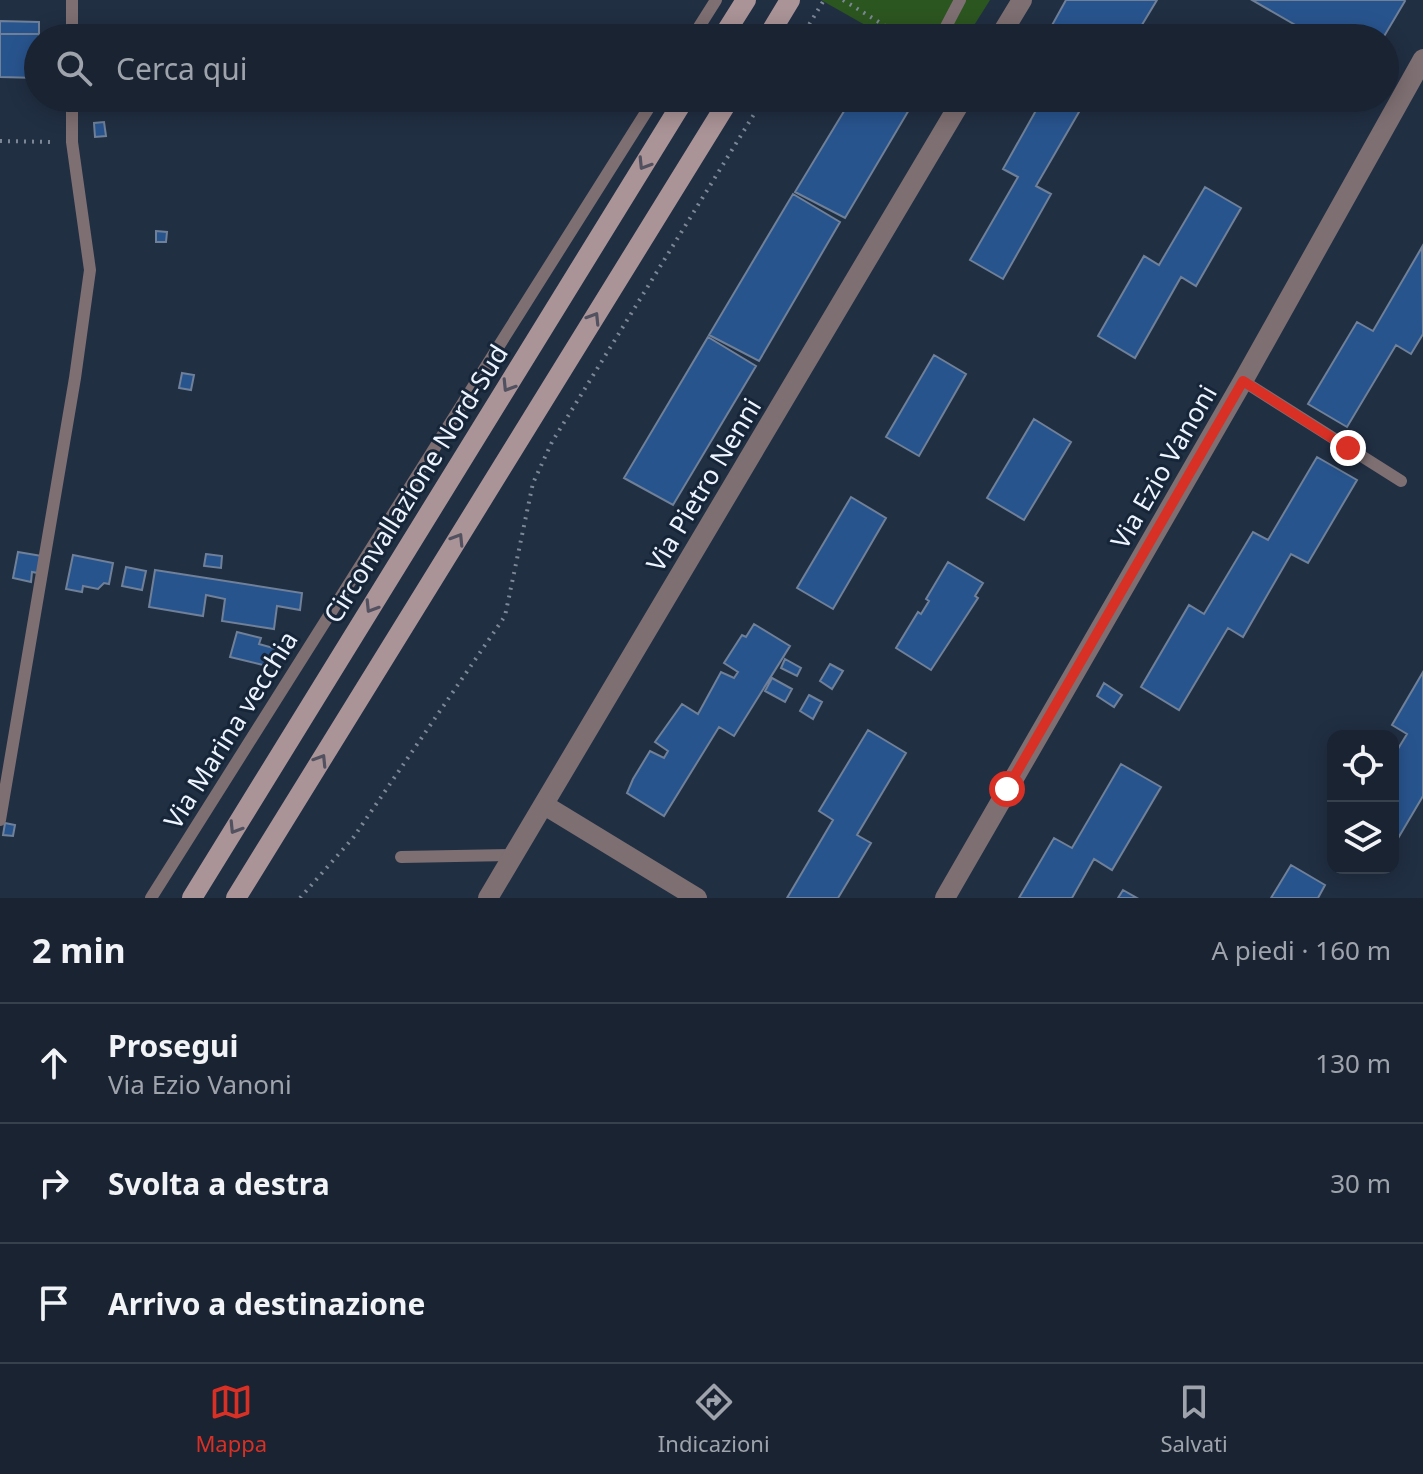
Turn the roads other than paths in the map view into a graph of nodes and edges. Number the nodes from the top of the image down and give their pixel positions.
1 (72, 0) edge
2 (716, 0) edge
3 (746, 0) edge
4 (790, 0) edge
5 (960, 0) edge
6 (1022, 0) edge
7 (72, 24) edge
8 (701, 24) edge
9 (731, 24) edge
10 (775, 24) edge
11 (947, 24) edge
12 (1007, 24) edge
13 (1423, 59) edge
14 (1399, 102) edge
15 (72, 112) edge
16 (646, 112) edge
17 (676, 112) edge
18 (721, 112) edge
19 (955, 112) edge
20 (1393, 112) edge
21 (1243, 381) junction
22 (1401, 481) dead end
23 (546, 806) junction
24 (0, 820) edge
25 (515, 855) junction
26 (401, 857) dead end
27 (151, 898) edge
28 (192, 898) edge
29 (236, 898) edge
30 (488, 898) edge
31 (697, 898) edge
32 (945, 898) edge

1 - 7 lane
2 - 8 lane
3 - 9 main road
4 - 10 main road
5 - 11 lane
6 - 12 street
13 - 14 street, Via Ezio Vanoni
15 - 24 lane
16 - 27 lane, Via Marina vecchia
17 -> 28 main road, Circonvallazione Nord-Sud
29 -> 18 main road
19 - 23 street, Via Pietro Nenni
20 - 21 street, Via Ezio Vanoni
21 - 22 lane
21 - 32 street, Via Ezio Vanoni
23 - 25 street, Via Pietro Nenni
23 - 31 street
25 - 26 lane
25 - 30 street, Via Pietro Nenni

